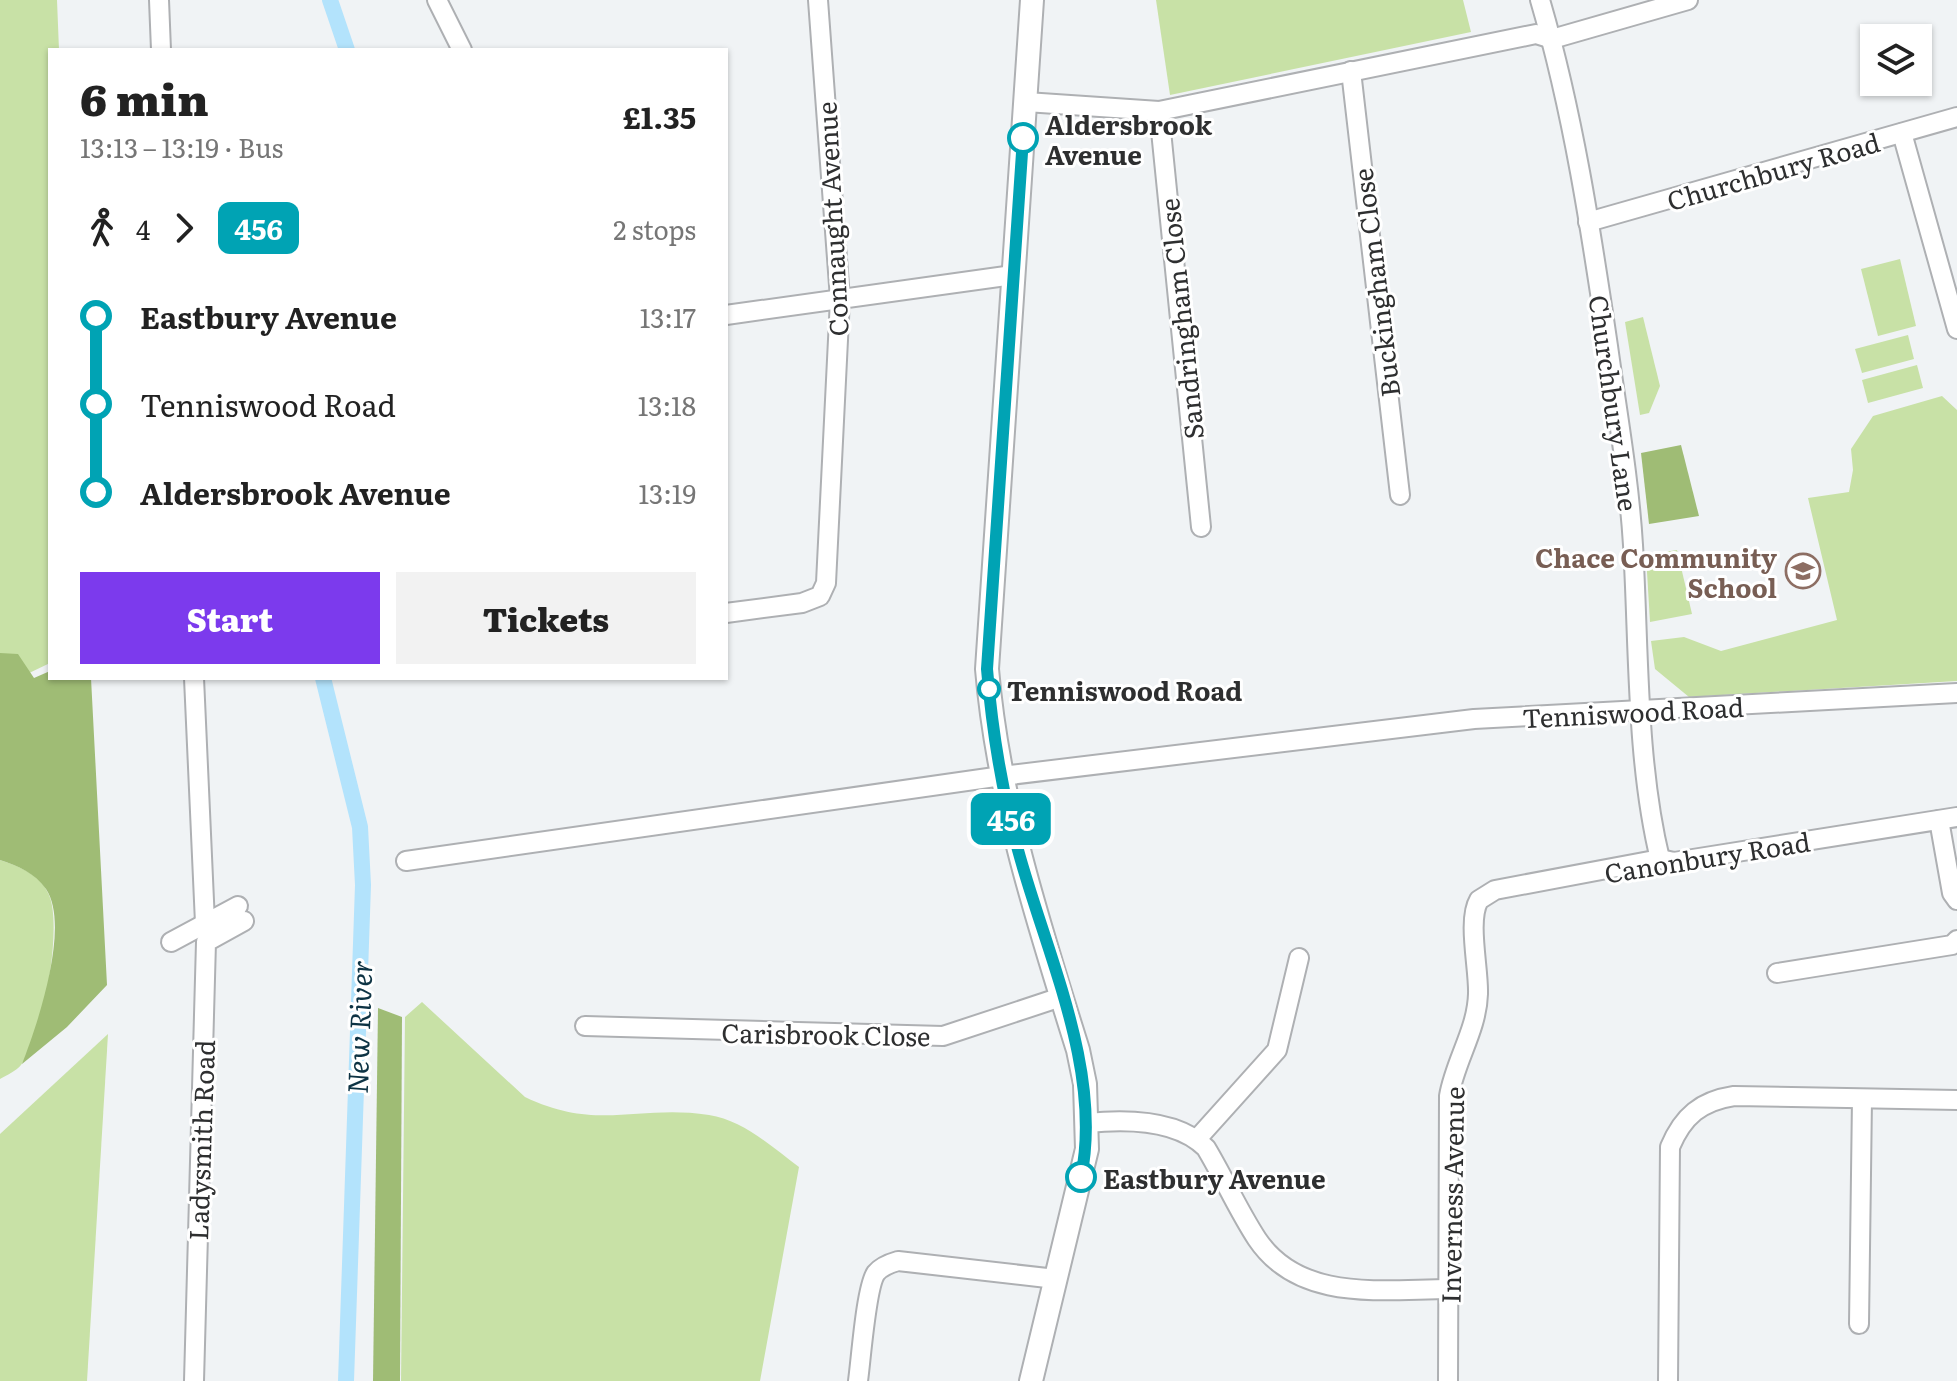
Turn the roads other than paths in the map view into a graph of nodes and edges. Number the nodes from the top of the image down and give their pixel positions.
1 (159, 0) edge
2 (437, 0) edge
3 (818, 0) edge
4 (1032, 0) edge
5 (1540, 0) edge
6 (1688, 0) edge
7 (1552, 39) junction
8 (161, 48) edge
9 (461, 48) edge
10 (1351, 71) junction
11 (1026, 102) junction
12 (1159, 111) junction
13 (1957, 117) edge
14 (1902, 133) junction
15 (1588, 222) junction
16 (1013, 275) junction
17 (840, 299) junction
18 (728, 315) edge
19 (1957, 329) edge
20 (1400, 495) dead end
21 (1201, 527) dead end
22 (728, 613) edge
23 (194, 680) edge
24 (1957, 693) edge
25 (1643, 711) junction
26 (1002, 776) junction
27 (1948, 818) edge
28 (406, 861) dead end
29 (1667, 861) junction
30 (1957, 900) edge
31 (1474, 917) joint
32 (205, 923) junction
33 (1957, 940) edge
34 (171, 942) dead end
35 (1299, 958) dead end
36 (1777, 973) dead end
37 (1061, 997) junction
38 (585, 1026) dead end
39 (1862, 1099) junction
40 (1957, 1100) edge
41 (1087, 1123) junction
42 (1197, 1139) junction
43 (1056, 1279) junction
44 (1449, 1289) junction
45 (1859, 1324) dead end
46 (194, 1381) edge
47 (858, 1381) edge
48 (1031, 1381) edge
49 (1448, 1381) edge
50 (1668, 1381) edge

1 - 8 street
2 - 9 street
3 - 17 street, Connaught Avenue
4 - 11 street
5 - 7 street, Churchbury Lane
6 - 7 street
7 - 10 street
7 - 15 street, Churchbury Lane
10 - 12 street
10 - 20 street, Buckingham Close
11 - 12 street
11 - 16 street
12 - 21 street, Sandringham Close
13 - 14 street, Churchbury Road
14 - 15 street, Churchbury Road
14 - 19 street
15 - 25 street, Churchbury Lane
16 - 17 street
16 - 26 street
17 - 18 street
17 - 22 street, Connaught Avenue
23 - 32 street
24 - 25 street, Tenniswood Road
25 - 26 street, Tenniswood Road
25 - 29 street, Churchbury Lane
26 - 28 street, Tenniswood Road
26 - 37 street
27 - 29 street, Canonbury Road
27 - 30 street
29 - 31 street, Canonbury Road
31 - 44 street, Inverness Avenue
32 - 34 street
32 - 46 street, Ladysmith Road
33 - 36 street
35 - 42 street
37 - 38 street, Carisbrook Close
37 - 41 street
39 - 40 street
39 - 45 street
39 - 50 street
41 - 42 street
41 - 43 street
42 - 44 street
43 - 47 street
43 - 48 street
44 - 49 street, Inverness Avenue

